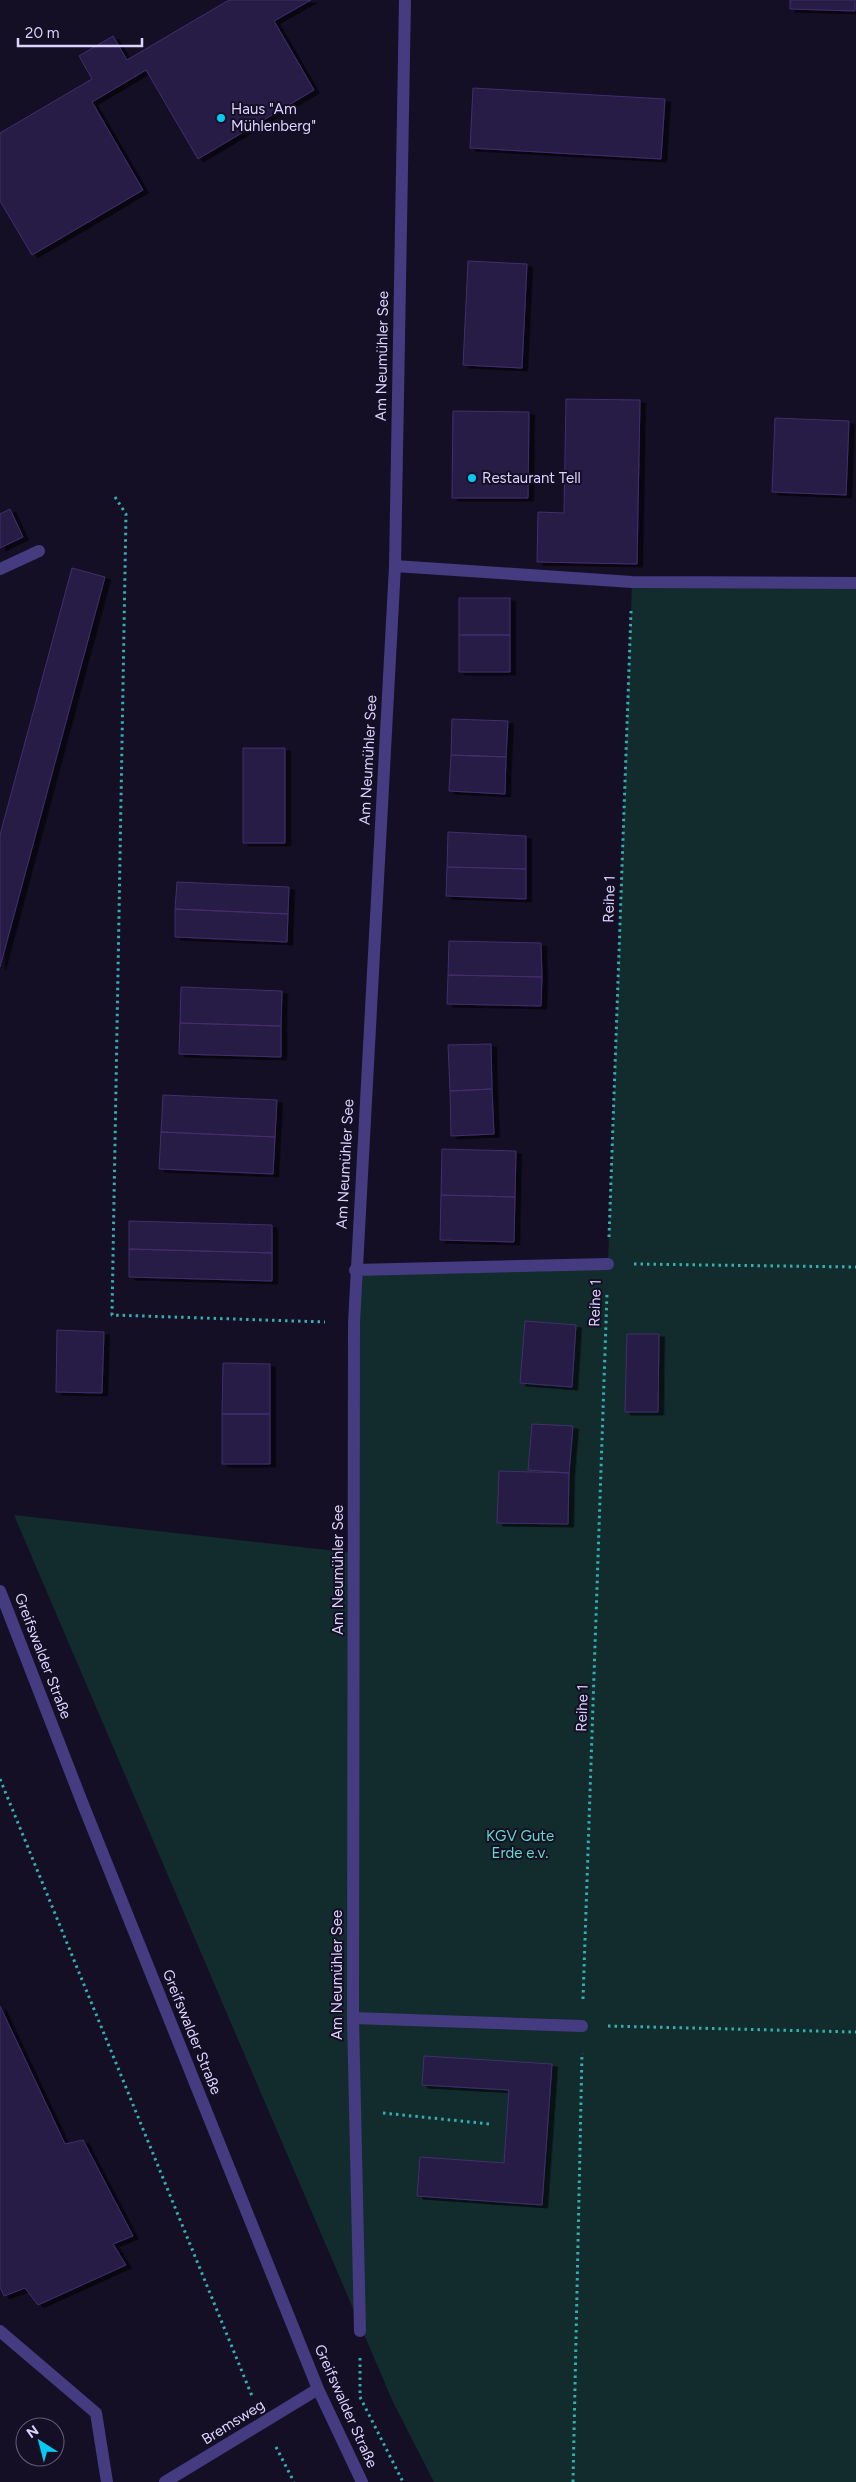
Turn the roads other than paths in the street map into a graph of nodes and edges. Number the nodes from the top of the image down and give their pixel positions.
1 (405, 0) edge
2 (39, 551) dead end
3 (395, 566) junction
4 (0, 569) edge
5 (856, 583) edge
6 (608, 1264) road end
7 (355, 1270) junction
8 (0, 1591) edge
9 (353, 2018) junction
10 (582, 2026) road end
11 (360, 2331) road end
12 (0, 2332) edge
13 (318, 2389) junction
14 (188, 2476) edge
15 (107, 2482) edge
16 (165, 2482) edge
17 (362, 2482) edge

1 - 3 street, Am Neumühler See
2 - 4 street
3 - 5 street
3 - 7 street, Am Neumühler See
6 - 7 street
7 - 9 street, Am Neumühler See
8 - 13 street, Greifswalder Straße
9 - 10 street
9 - 11 street, Am Neumühler See
12 - 15 street
13 - 14 street, Bremsweg
13 - 17 street, Greifswalder Straße
14 - 16 street, Bremsweg

